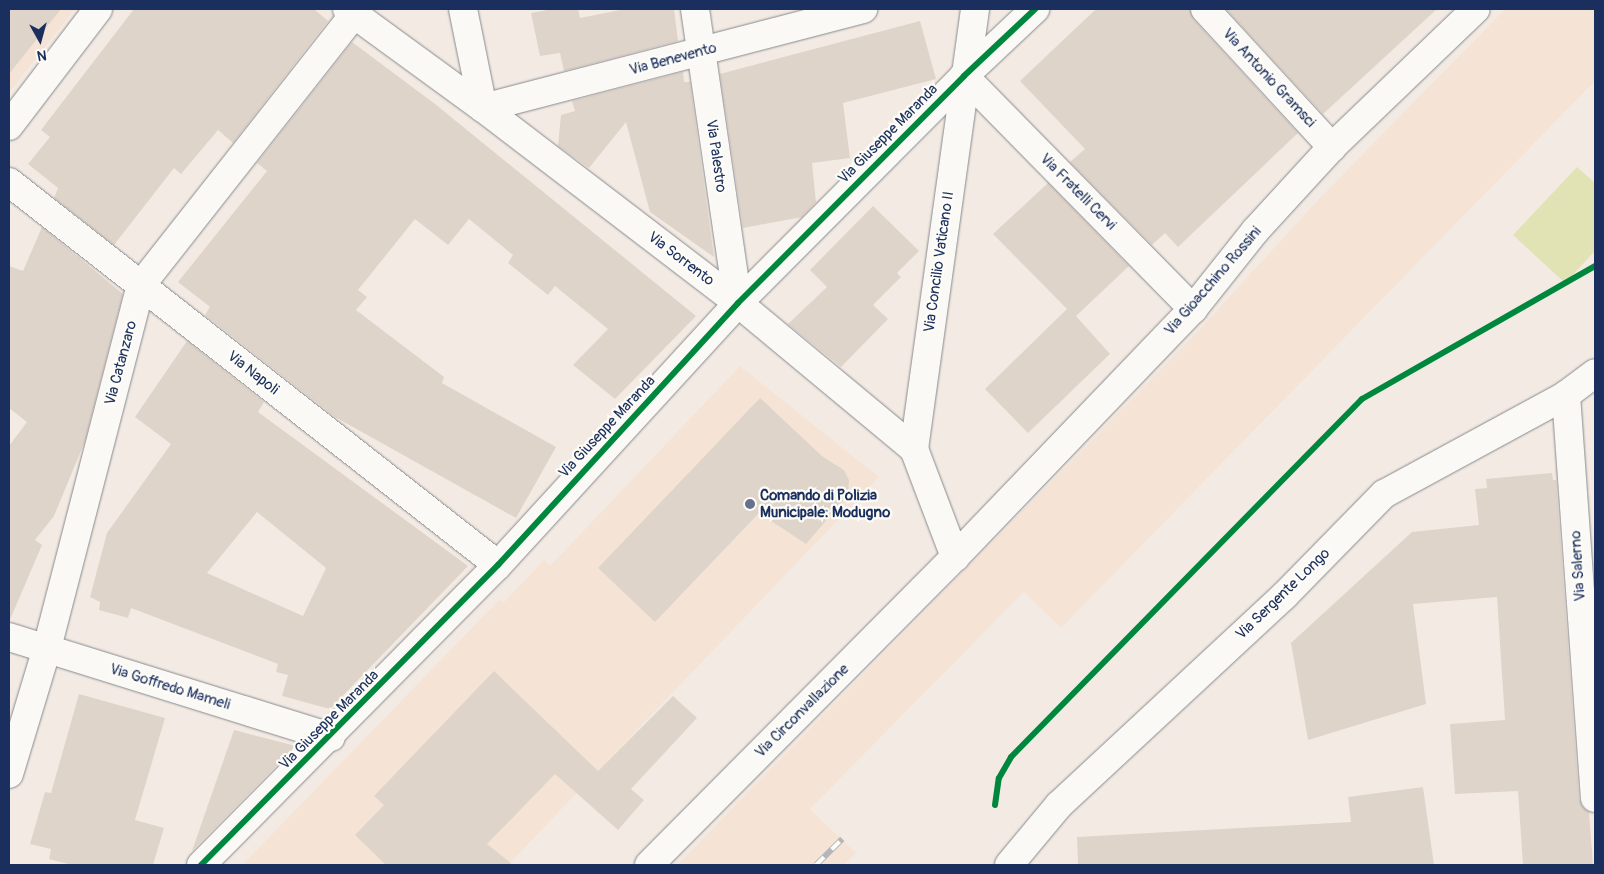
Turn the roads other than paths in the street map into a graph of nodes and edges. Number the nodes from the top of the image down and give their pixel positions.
1 (98, 9) edge
2 (463, 9) edge
3 (695, 9) edge
4 (863, 9) edge
5 (975, 9) edge
6 (1035, 9) edge
7 (1205, 9) edge
8 (351, 11) edge
9 (1461, 14) edge
10 (701, 52) junction
11 (964, 76) junction
12 (483, 108) junction
13 (9, 126) edge
14 (1332, 146) junction
15 (9, 182) edge
16 (141, 285) junction
17 (738, 303) junction
18 (1192, 309) junction
19 (1595, 373) edge
20 (1566, 395) junction
21 (914, 448) junction
22 (955, 557) junction
23 (498, 565) junction
24 (9, 637) edge
25 (46, 648) junction
26 (331, 737) junction
27 (9, 774) edge
28 (1595, 798) edge
29 (201, 865) edge
30 (649, 865) edge
31 (1009, 865) edge

1 - 13 street
2 - 12 street
3 - 10 street, Via Palestro
4 - 10 street, Via Benevento
5 - 11 street, Via Concilio Vaticano II
6 - 11 street, Via Giuseppe Maranda
7 - 14 street, Via Antonio Gramsci
8 - 12 street, Via Sorrento
8 - 16 street, Via Catanzaro
9 - 14 street, Via Gioacchino Rossini
10 - 12 street, Via Benevento
10 - 17 street, Via Palestro
11 - 17 street, Via Giuseppe Maranda
11 - 18 street, Via Fratelli Cervi
11 - 21 street, Via Concilio Vaticano II
12 - 17 street, Via Sorrento
14 - 18 street, Via Gioacchino Rossini
15 - 16 street, Via Napoli
16 - 23 street, Via Napoli
16 - 25 street, Via Catanzaro
17 - 21 street, Via Sorrento
17 - 23 street, Via Giuseppe Maranda
18 - 22 street, Via Gioacchino Rossini
19 - 20 street, Via Sergente Longo
20 - 28 street, Via Salerno
20 - 31 street, Via Sergente Longo
21 - 22 street, Via Sorrento
22 - 30 street, Via Circonvallazione
23 - 26 street, Via Giuseppe Maranda
24 - 25 street, Via Goffredo Mameli
25 - 26 street, Via Goffredo Mameli
25 - 27 street, Via Catanzaro
26 - 29 street, Via Giuseppe Maranda

